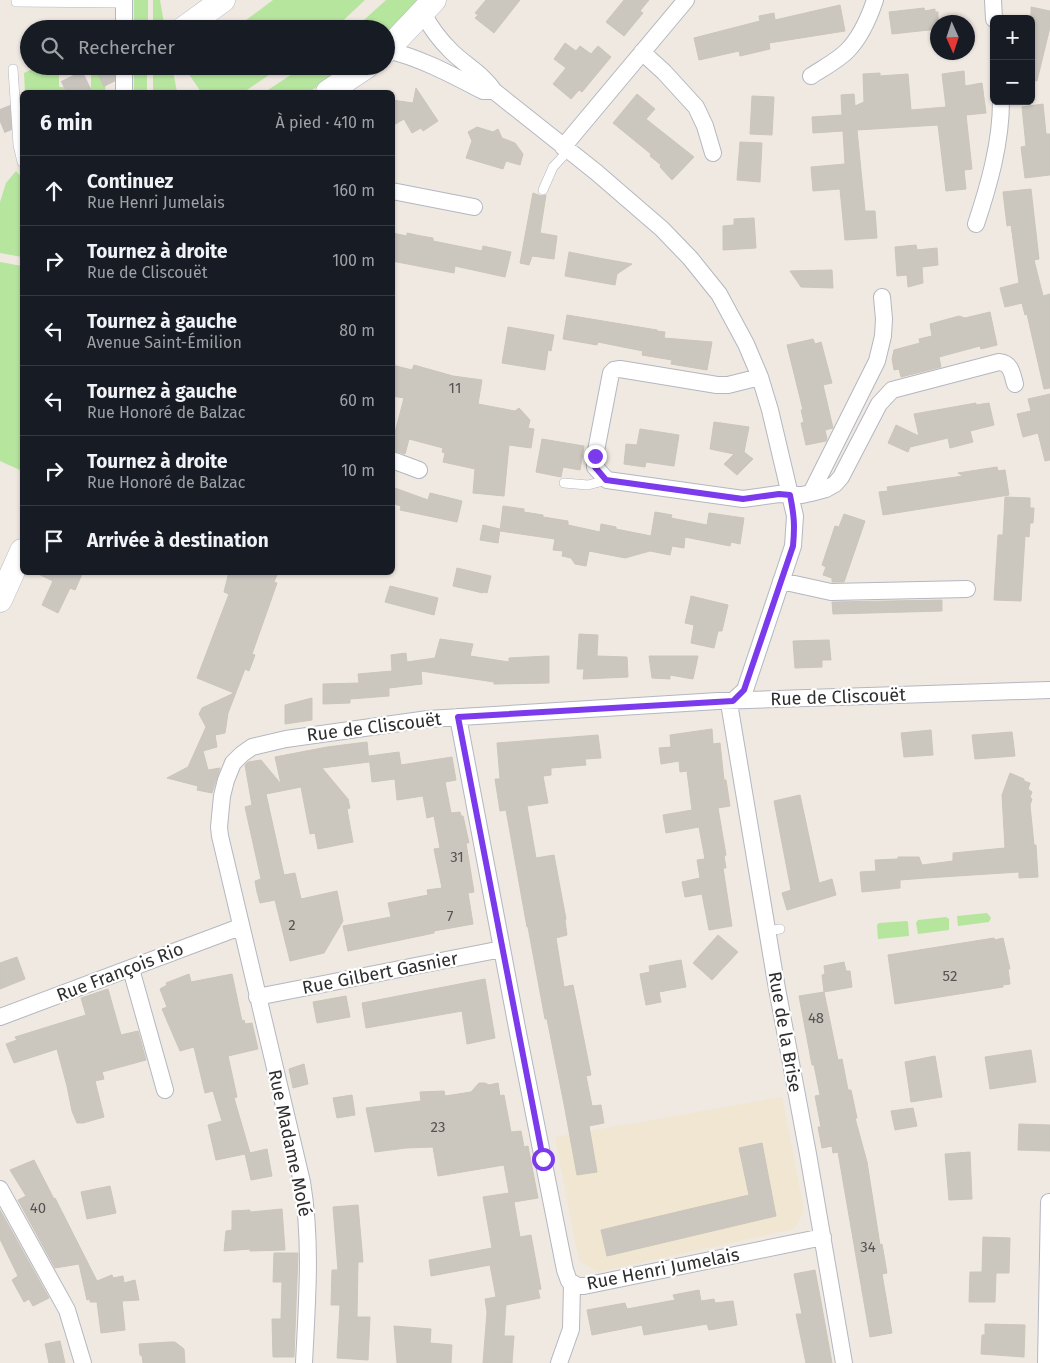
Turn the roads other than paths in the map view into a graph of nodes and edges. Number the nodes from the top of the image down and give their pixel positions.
1 (16, 0) edge
2 (223, 0) edge
3 (686, 0) edge
4 (875, 0) edge
5 (993, 0) edge
6 (124, 2) edge
7 (429, 7) edge
8 (994, 15) edge
9 (124, 20) edge
10 (195, 20) edge
11 (395, 43) edge
12 (642, 52) junction
13 (395, 53) edge
14 (12, 68) dead end
15 (124, 75) edge
16 (354, 75) edge
17 (811, 76) dead end
18 (124, 90) edge
19 (331, 90) edge
20 (494, 91) junction
21 (1001, 105) edge
22 (565, 149) junction
23 (713, 153) dead end
24 (20, 154) edge
25 (543, 190) dead end
26 (395, 192) edge
27 (474, 207) dead end
28 (976, 224) dead end
29 (882, 297) dead end
30 (760, 377) junction
31 (1015, 384) dead end
32 (395, 461) edge
33 (419, 470) dead end
34 (606, 480) junction
35 (564, 483) dead end
36 (812, 493) junction
37 (790, 495) junction
38 (20, 555) edge
39 (781, 581) junction
40 (967, 588) dead end
41 (0, 600) edge
42 (1050, 690) edge
43 (733, 701) junction
44 (458, 717) junction
45 (240, 927) junction
46 (502, 949) junction
47 (131, 969) junction
48 (258, 997) junction
49 (0, 1018) edge
50 (165, 1090) dead end
51 (0, 1188) edge
52 (1049, 1202) edge
53 (823, 1237) junction
54 (572, 1284) junction
55 (83, 1363) edge
56 (304, 1363) edge
57 (559, 1363) edge
58 (844, 1363) edge
59 (1046, 1363) edge

1 - 6 lane
2 - 10 main road
3 - 12 street
4 - 17 street
5 - 8 street
6 - 9 street
7 - 11 main road
7 - 20 street
12 - 22 street
12 - 23 street
13 - 20 street
14 - 24 lane
15 - 18 street
16 - 19 main road
20 - 22 street
21 - 28 street
22 - 25 lane
22 - 30 street
26 - 27 street
29 - 36 street
30 - 34 street
30 - 37 street
31 - 36 street
32 - 33 street
34 - 35 lane
34 - 37 street
36 - 37 street
37 - 39 street
38 - 41 main road
39 - 40 street
39 - 43 street
42 - 43 street, Rue de Cliscouët
43 - 44 street, Rue de Cliscouët
43 - 53 street, Rue de la Brise
44 - 45 street, Rue de Cliscouët
44 - 46 street, Rue Henri Jumelais
45 - 47 street, Rue François Rio
45 - 48 street, Rue Madame Molé
46 - 48 street, Rue Gilbert Gasnier
46 - 54 street, Rue Henri Jumelais
47 - 49 street, Rue François Rio
47 - 50 street
48 - 56 street, Rue Madame Molé
51 - 55 street
52 - 59 street
53 - 54 street, Rue Henri Jumelais
53 - 58 street, Rue de la Brise
54 - 57 street

